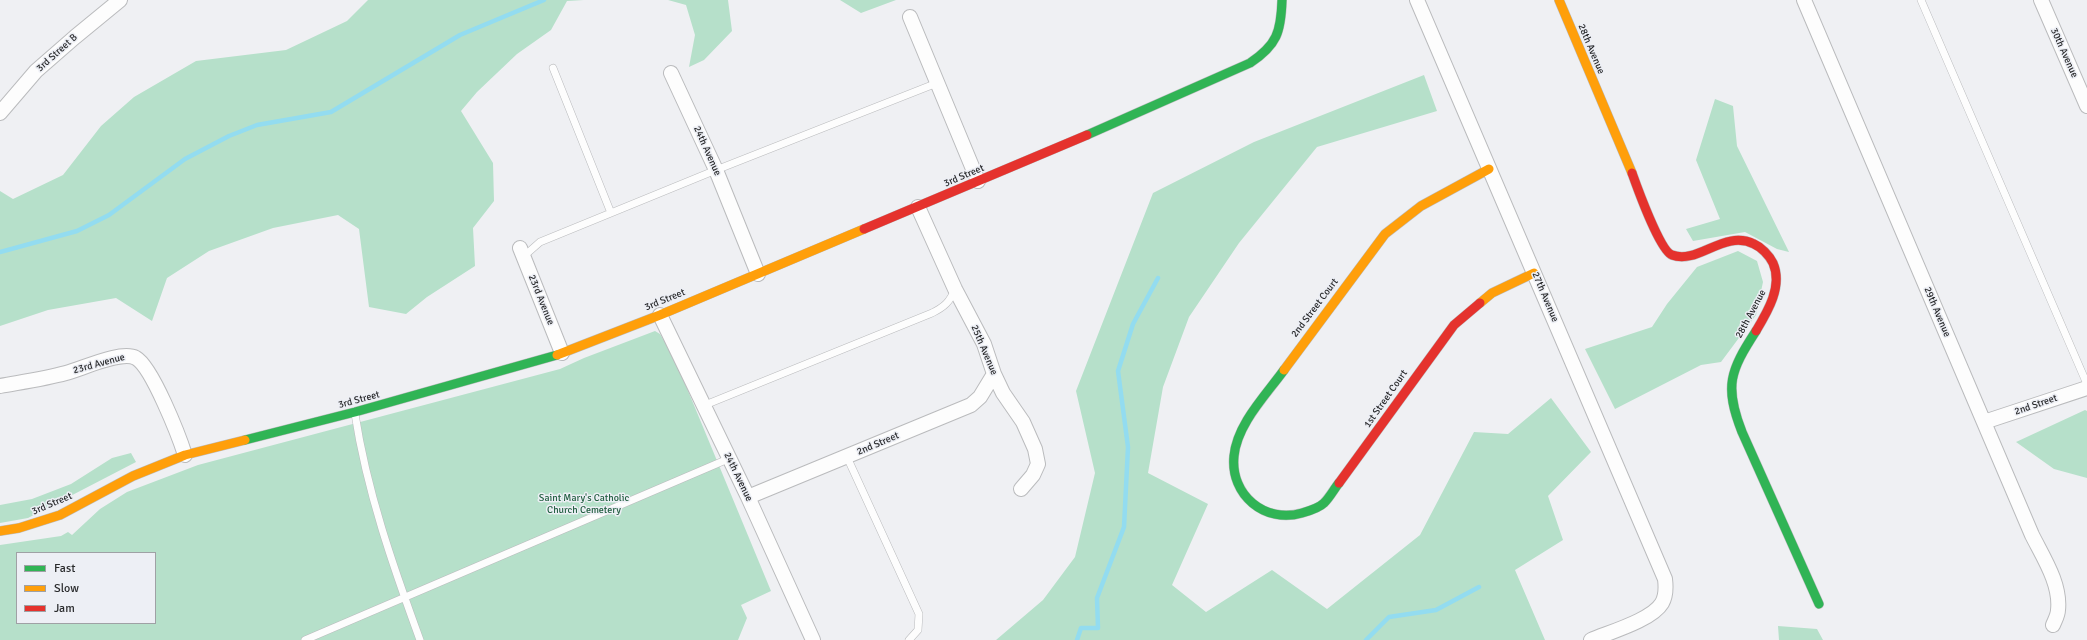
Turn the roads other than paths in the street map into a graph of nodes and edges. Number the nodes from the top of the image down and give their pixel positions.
1 (120, 0) edge
2 (1282, 0) edge
3 (1417, 0) edge
4 (1559, 0) edge
5 (1804, 0) edge
6 (1921, 0) edge
7 (2040, 0) edge
8 (910, 17) dead end
9 (553, 68) dead end
10 (671, 73) dead end
11 (937, 83) junction
12 (2087, 106) edge
13 (0, 113) edge
14 (1489, 168) junction
15 (716, 170) junction
16 (978, 182) junction
17 (918, 207) junction
18 (611, 213) junction
19 (521, 252) joint
20 (1534, 273) junction
21 (758, 274) junction
22 (955, 289) junction
23 (660, 315) junction
24 (562, 353) junction
25 (994, 374) junction
26 (2087, 384) edge
27 (0, 386) edge
28 (2087, 388) edge
29 (704, 407) junction
30 (355, 412) junction
31 (1984, 422) junction
32 (185, 455) junction
33 (847, 457) junction
34 (728, 459) junction
35 (1021, 490) dead end
36 (748, 497) junction
37 (1254, 506) joint
38 (0, 531) edge
39 (405, 598) junction
40 (1819, 604) dead end
41 (2053, 624) dead end
42 (305, 640) edge
43 (420, 640) edge
44 (813, 640) edge
45 (909, 640) edge
46 (1592, 640) edge

1 - 13 street, 3rd Street B
2 - 16 street, 3rd Street
3 - 14 street, 27th Avenue
4 - 40 street, 28th Avenue
5 - 31 street, 29th Avenue
6 - 26 lane
7 - 12 street, 30th Avenue
8 - 11 street
9 - 18 lane
10 - 15 street, 24th Avenue
11 - 15 lane
11 - 16 street
14 - 20 street, 27th Avenue
14 - 37 street, 2nd Street Court
15 - 18 lane
15 - 21 street, 24th Avenue
16 - 17 street, 3rd Street
17 - 21 street, 3rd Street
17 - 22 street, 25th Avenue
18 - 19 lane
19 - 24 street, 23rd Avenue
20 - 37 street, 1st Street Court
20 - 46 street, 27th Avenue
21 - 23 street, 3rd Street
22 - 25 street, 25th Avenue
22 - 29 lane
23 - 24 street, 3rd Street
23 - 29 street, 24th Avenue
24 - 30 street, 3rd Street
25 - 33 street, 2nd Street
25 - 35 street, 25th Avenue
27 - 32 street, 23rd Avenue
28 - 31 street, 2nd Street
29 - 34 street, 24th Avenue
30 - 32 street, 3rd Street
30 - 39 lane
31 - 41 street, 29th Avenue
32 - 38 street, 3rd Street
33 - 36 street, 2nd Street
33 - 45 lane
34 - 36 street, 24th Avenue
34 - 39 lane
36 - 44 street, 24th Avenue
39 - 42 lane
39 - 43 lane

